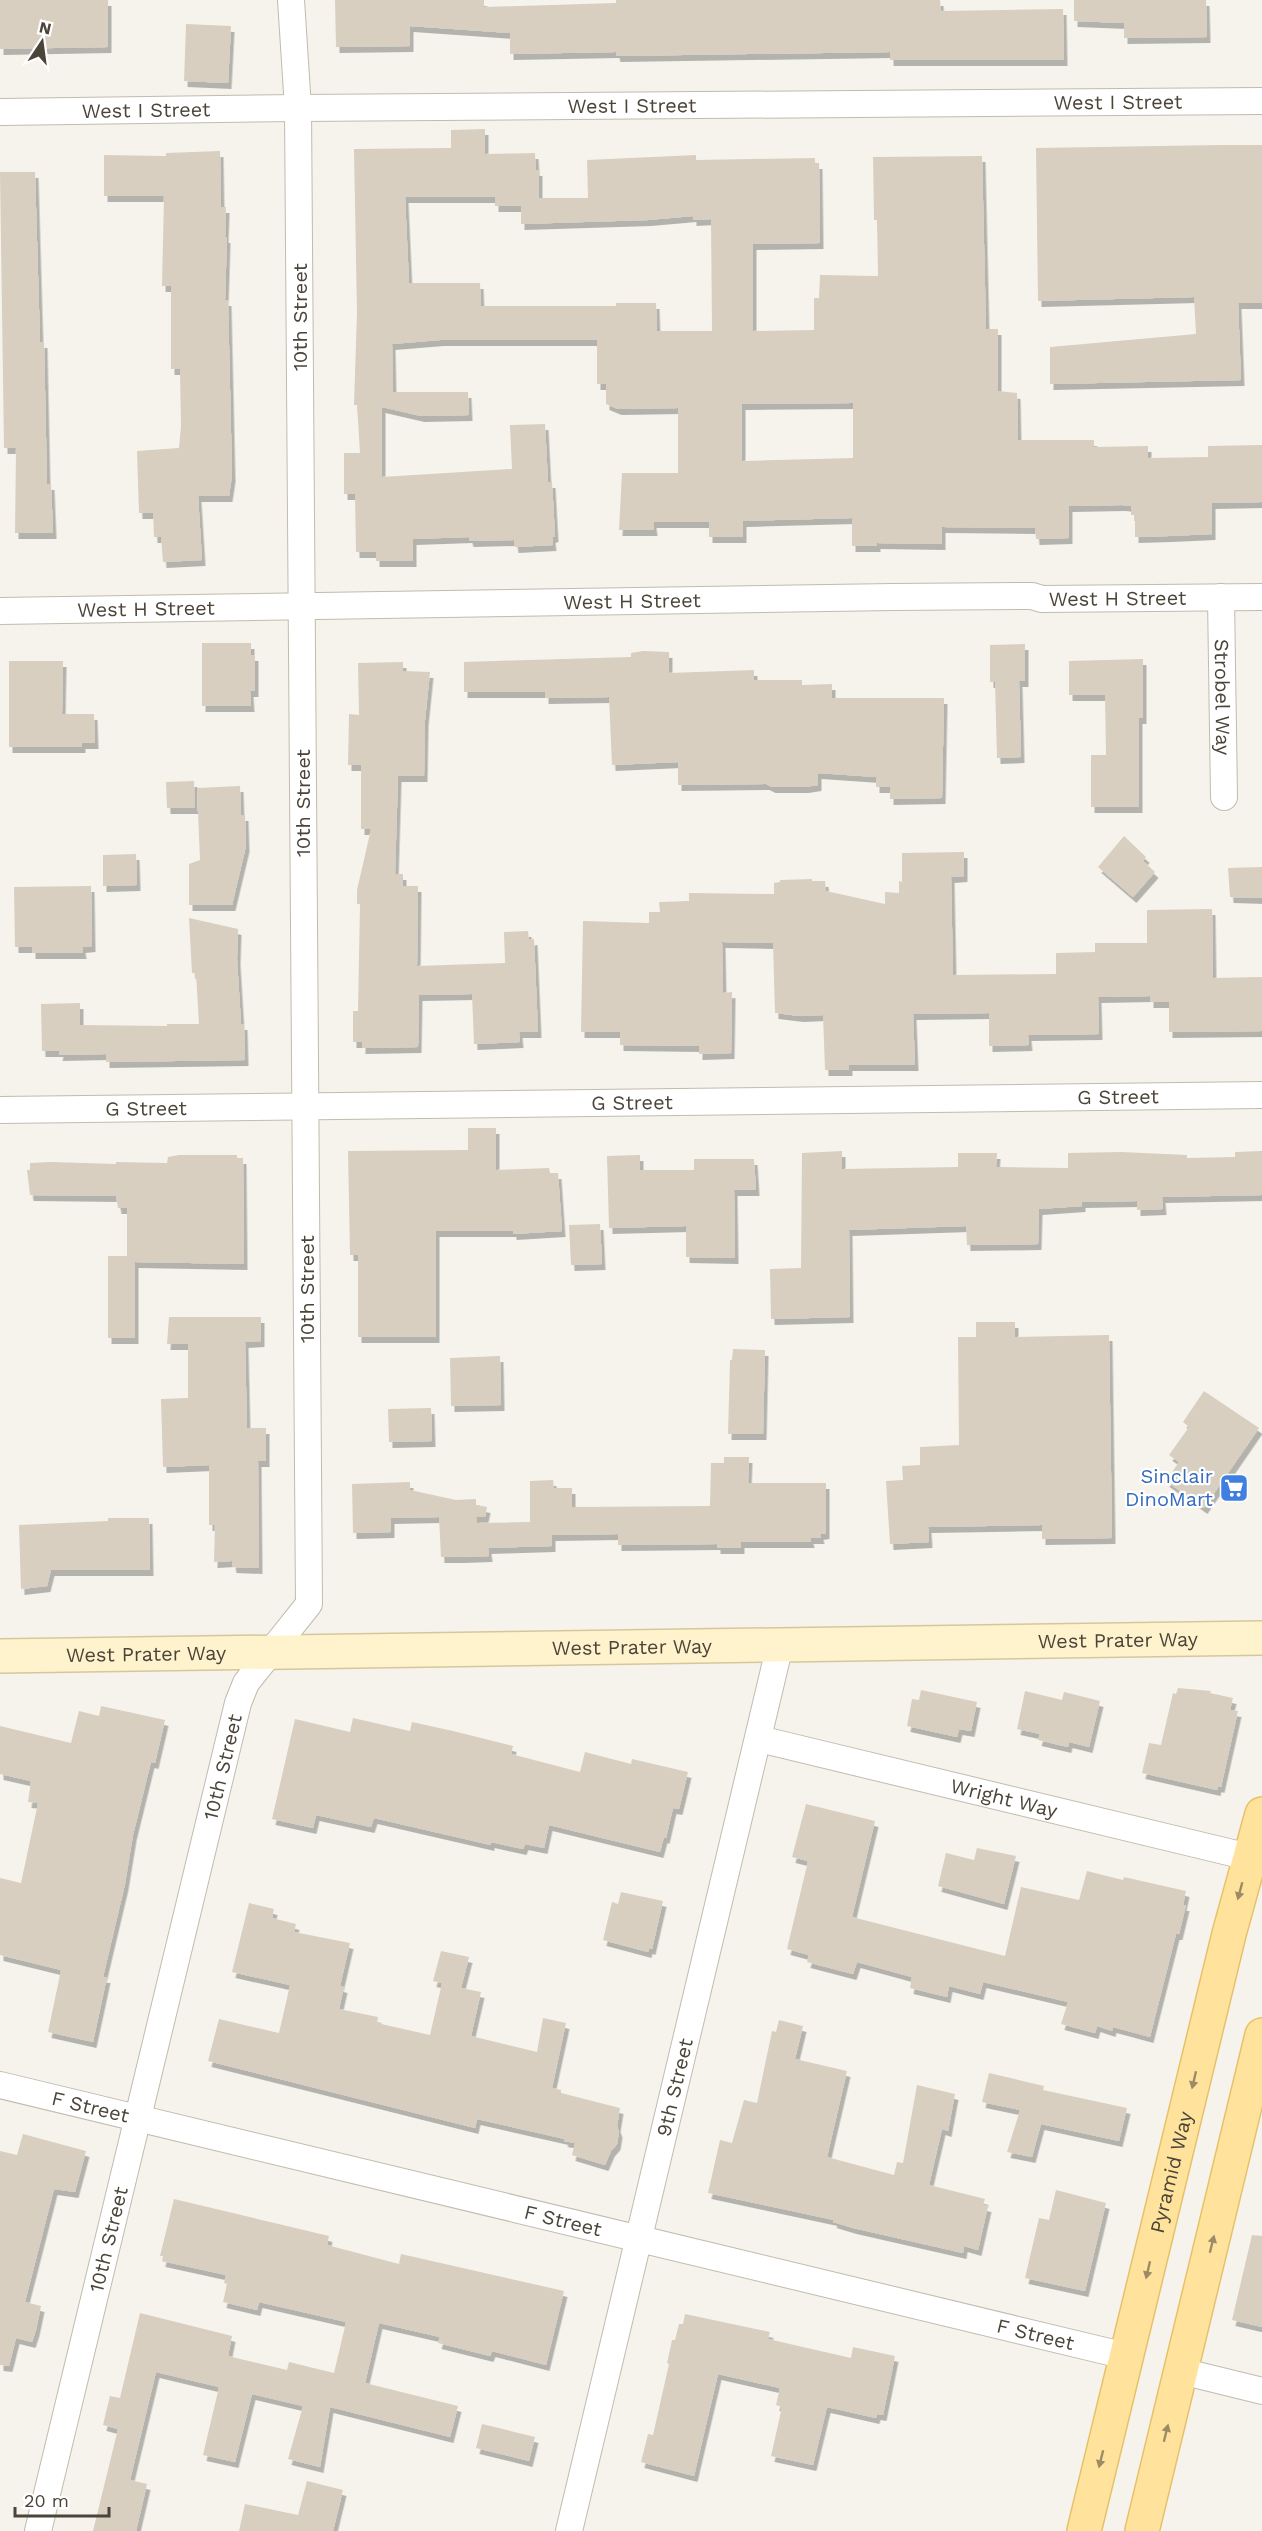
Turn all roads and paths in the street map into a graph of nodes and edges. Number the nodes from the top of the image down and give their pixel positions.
1 (291, 0) edge
2 (1262, 101) edge
3 (298, 108) junction
4 (0, 112) edge
5 (1221, 597) junction
6 (1262, 597) edge
7 (302, 607) junction
8 (0, 611) edge
9 (1224, 797) dead end
10 (1262, 1095) edge
11 (306, 1107) junction
12 (0, 1110) edge
13 (1262, 1638) edge
14 (780, 1645) junction
15 (271, 1652) junction
16 (0, 1656) edge
17 (759, 1739) junction
18 (1262, 1814) edge
19 (1249, 1857) junction
20 (1262, 2035) edge
21 (0, 2085) edge
22 (137, 2118) junction
23 (639, 2239) junction
24 (1126, 2356) junction
25 (1181, 2371) junction
26 (1262, 2391) edge
27 (38, 2531) edge
28 (569, 2531) edge
29 (1084, 2531) edge
30 (1142, 2531) edge

1 - 3 street, 10th Street
2 - 3 street, West I Street
3 - 4 street, West I Street
3 - 7 street, 10th Street
5 - 6 street, West H Street
5 - 7 street, West H Street
5 - 9 street, Strobel Way
7 - 8 street, West H Street
7 - 11 street, 10th Street
10 - 11 street, G Street
11 - 12 street, G Street
11 - 15 street, 10th Street
13 - 14 main road, West Prater Way
14 - 15 main road, West Prater Way
14 - 17 street, 9th Street
15 - 16 main road, West Prater Way
15 - 22 street, 10th Street
17 - 19 street, Wright Way
17 - 23 street, 9th Street
18 - 19 main road, Pyramid Way
19 -> 24 main road, Pyramid Way
25 -> 20 main road
21 - 22 street, F Street
22 - 23 street, F Street
22 - 27 street, 10th Street
23 - 24 street, F Street
23 - 28 street, 9th Street
24 -> 29 main road, Pyramid Way
25 - 26 street
30 -> 25 main road

